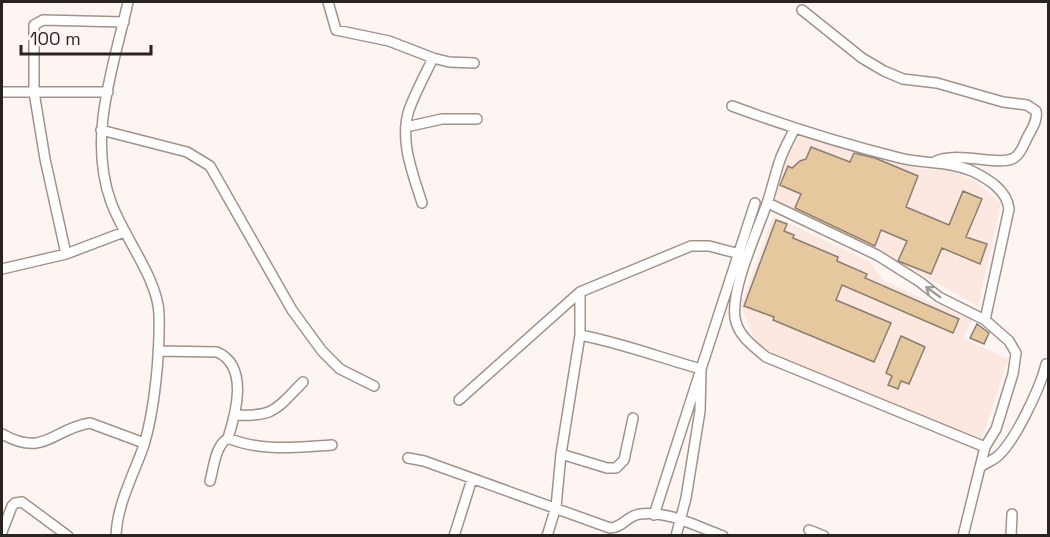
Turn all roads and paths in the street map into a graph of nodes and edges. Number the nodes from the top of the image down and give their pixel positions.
1 (128, 2) edge
2 (328, 2) edge
3 (802, 10) dead end
4 (124, 22) junction
5 (433, 58) junction
6 (474, 63) dead end
7 (2, 92) edge
8 (34, 92) junction
9 (108, 92) junction
10 (732, 105) dead end
11 (477, 119) dead end
12 (406, 127) junction
13 (795, 128) junction
14 (101, 130) junction
15 (934, 162) junction
16 (422, 203) dead end
17 (755, 203) dead end
18 (768, 203) junction
19 (124, 232) junction
20 (66, 254) junction
21 (740, 254) junction
22 (2, 269) edge
23 (580, 292) junction
24 (985, 320) junction
25 (580, 335) junction
26 (158, 351) junction
27 (1046, 364) dead end
28 (701, 369) junction
29 (303, 382) dead end
30 (374, 386) dead end
31 (459, 400) dead end
32 (235, 415) junction
33 (633, 418) dead end
34 (2, 434) edge
35 (228, 438) junction
36 (144, 443) junction
37 (332, 445) dead end
38 (985, 447) junction
39 (561, 454) junction
40 (408, 458) dead end
41 (980, 467) junction
42 (472, 479) junction
43 (210, 481) dead end
44 (556, 507) junction
45 (5, 513) edge
46 (1012, 514) dead end
47 (654, 515) junction
48 (680, 521) junction
49 (809, 530) dead end
50 (2, 532) edge
51 (66, 535) edge
52 (116, 536) edge
53 (454, 536) edge
54 (547, 536) edge
55 (676, 536) edge
56 (723, 536) edge
57 (824, 536) edge
58 (963, 536) edge
59 (1011, 536) edge

1 - 4 street
2 - 5 street
3 - 15 street
4 - 8 street
4 - 9 street
5 - 6 street
5 - 12 street
7 - 8 street
8 - 9 street
8 - 20 street
9 - 14 street
10 - 13 street
11 - 12 street
12 - 16 street
13 - 15 street
13 - 18 street
14 - 19 street
14 - 30 street
15 - 24 street
17 - 21 street
24 -> 18 street
18 - 38 street
19 - 20 street
19 - 26 street
20 - 22 street
21 - 23 street
21 - 28 street
23 - 25 street
23 - 31 street
24 - 38 street
25 - 28 street
25 - 39 street
26 - 32 street
26 - 36 street
27 - 41 street
28 - 47 street
28 - 48 street
29 - 32 street
32 - 35 street
33 - 39 street
34 - 36 street
35 - 37 street
35 - 43 street
36 - 52 street
38 - 41 street
39 - 44 street
40 - 42 street
41 - 58 street
42 - 44 street
42 - 53 street
44 - 47 street
44 - 54 street
45 - 50 street
45 - 51 street
46 - 59 street
47 - 48 street
48 - 55 street
48 - 56 street
49 - 57 street

